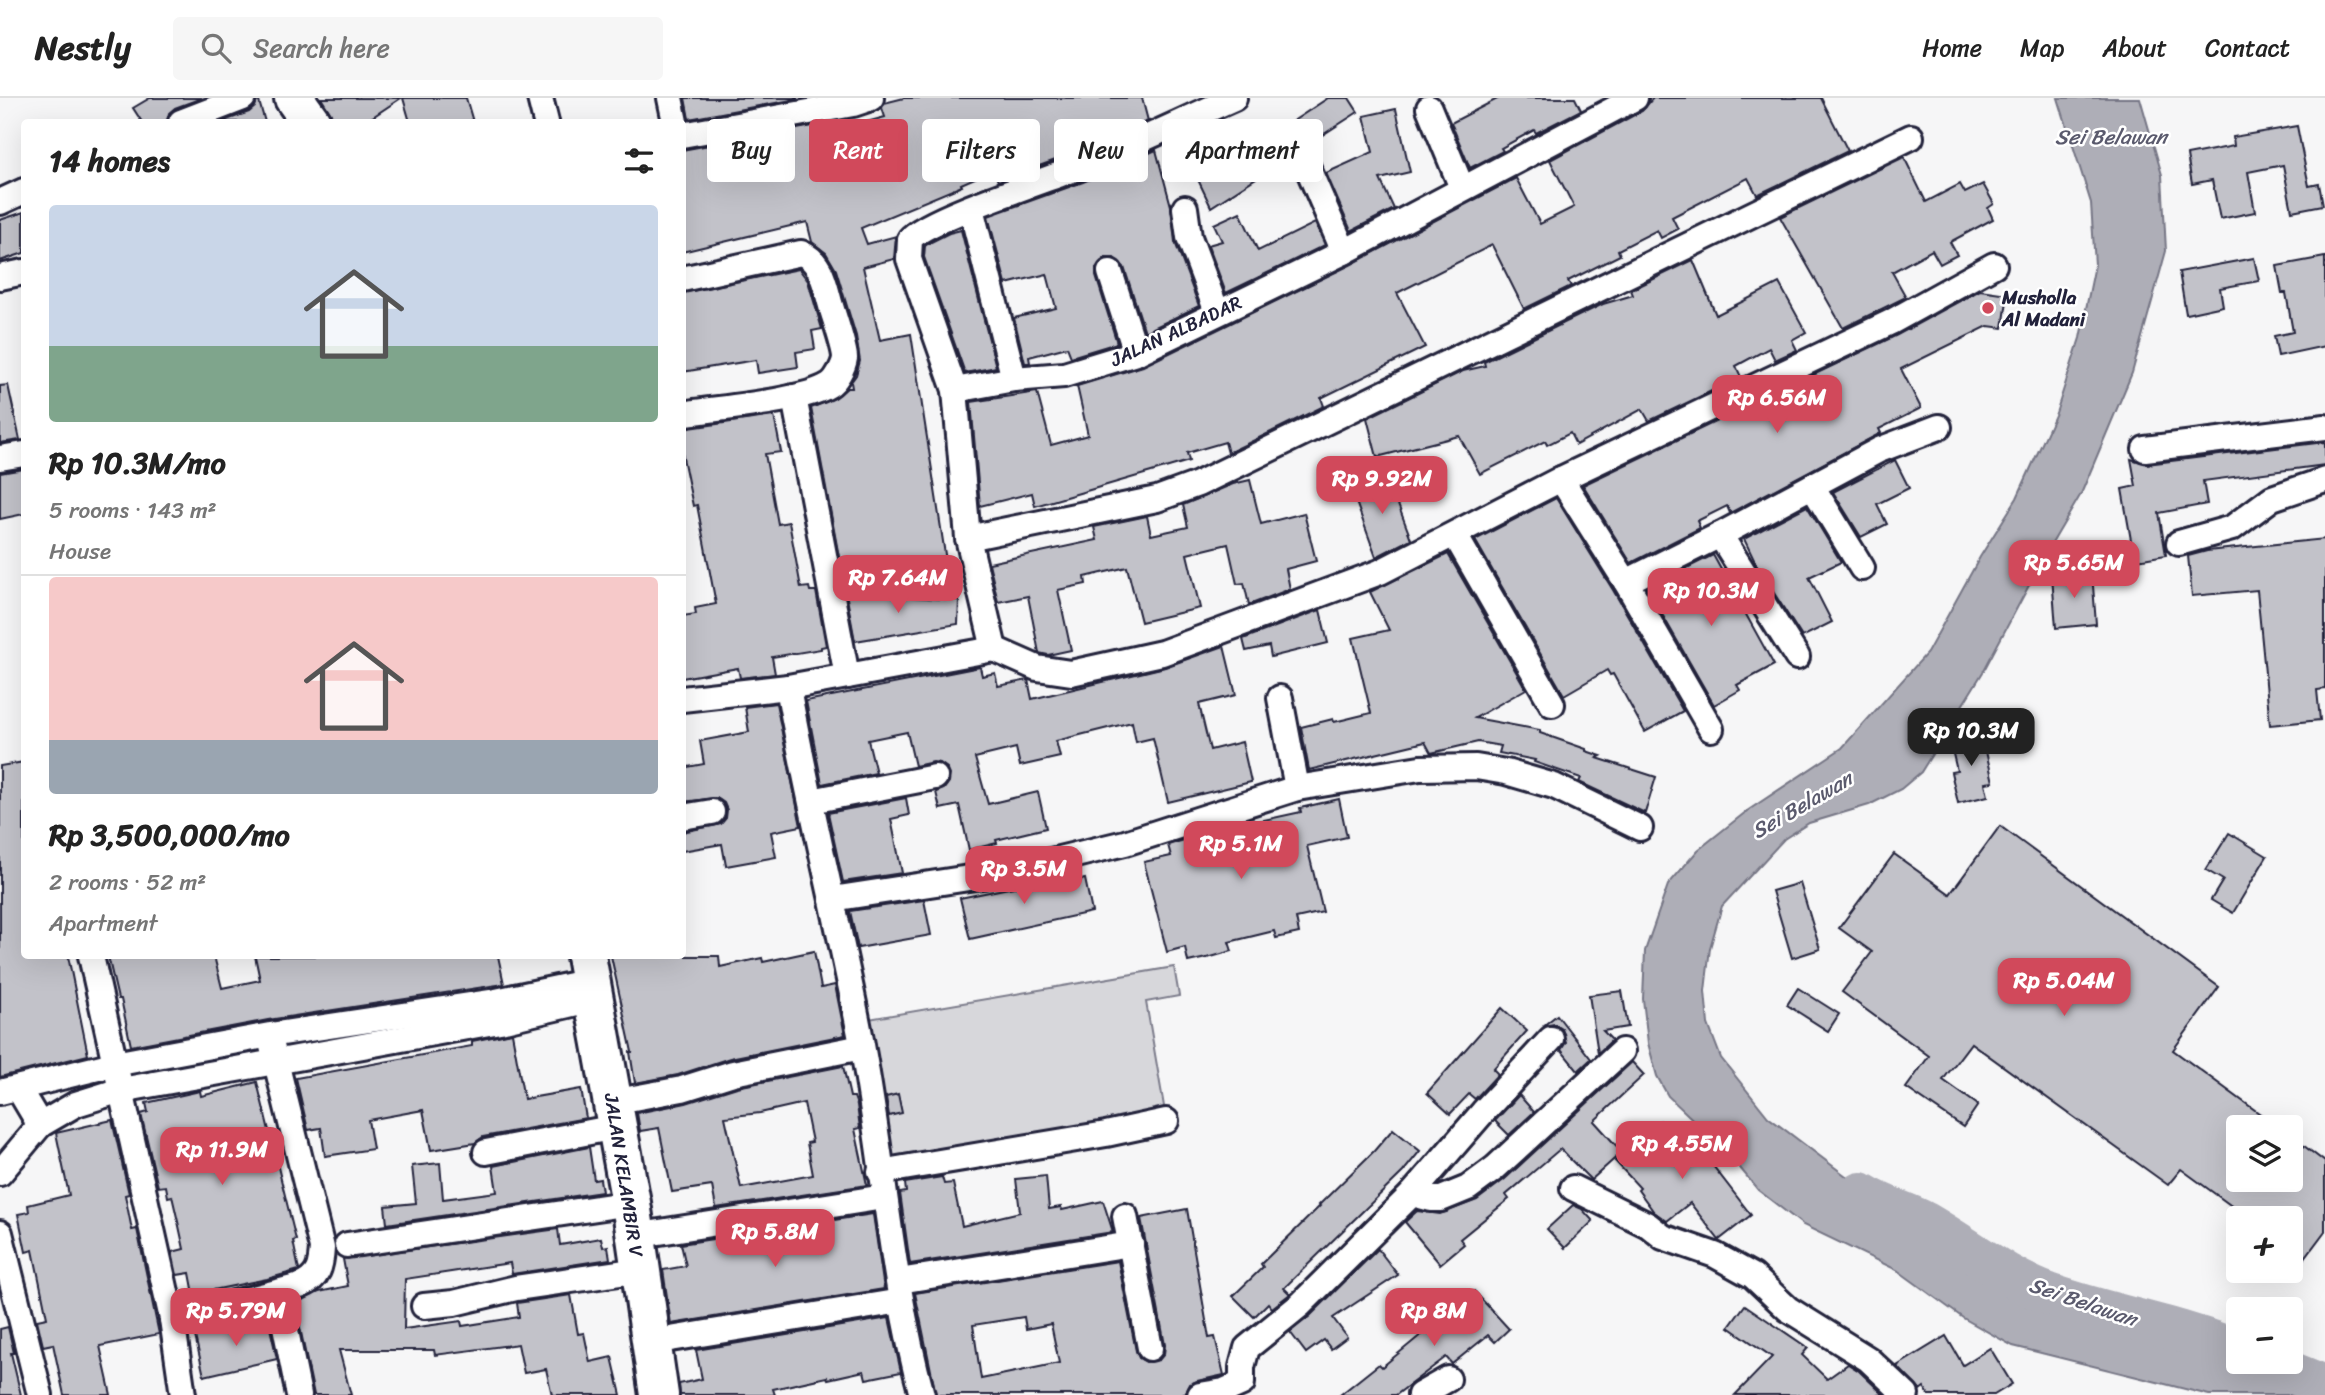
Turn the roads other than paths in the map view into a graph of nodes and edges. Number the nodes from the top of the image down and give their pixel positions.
1 (243, 98) edge
2 (294, 98) edge
3 (540, 98) edge
4 (670, 98) edge
5 (872, 98) edge
6 (1234, 98) edge
7 (1636, 98) edge
8 (806, 104) edge
9 (1429, 108) dead end
10 (189, 119) edge
11 (309, 119) edge
12 (545, 119) edge
13 (675, 119) edge
14 (686, 134) edge
15 (1911, 136) dead end
16 (1314, 182) edge
17 (1462, 188) junction
18 (21, 192) edge
19 (0, 202) edge
20 (971, 208) junction
21 (1185, 208) dead end
22 (1344, 252) junction
23 (1994, 264) dead end
24 (1110, 272) dead end
25 (21, 273) edge
26 (0, 277) edge
27 (686, 278) edge
28 (1217, 313) junction
29 (1136, 353) junction
30 (1014, 379) junction
31 (955, 390) junction
32 (794, 397) junction
33 (686, 413) edge
34 (1939, 427) dead end
35 (2325, 427) edge
36 (2145, 449) dead end
37 (21, 454) edge
38 (0, 458) edge
39 (1561, 479) junction
40 (2325, 480) edge
41 (1812, 486) junction
42 (1455, 535) junction
43 (1720, 535) junction
44 (968, 538) junction
45 (2179, 543) dead end
46 (1862, 568) dead end
47 (1626, 582) junction
48 (994, 649) junction
49 (1797, 657) dead end
50 (847, 676) junction
51 (788, 687) junction
52 (1280, 698) dead end
53 (686, 699) edge
54 (1552, 704) dead end
55 (1711, 729) dead end
56 (935, 777) dead end
57 (1297, 788) junction
58 (811, 801) junction
59 (712, 812) dead end
60 (686, 816) edge
61 (1640, 828) dead end
62 (832, 899) junction
63 (92, 959) edge
64 (590, 978) edge
65 (270, 1035) junction
66 (1551, 1039) dead end
67 (862, 1047) junction
68 (1622, 1051) dead end
69 (275, 1061) junction
70 (114, 1064) junction
71 (9, 1090) edge
72 (121, 1090) junction
73 (614, 1115) junction
74 (1166, 1121) dead end
75 (40, 1125) junction
76 (486, 1152) dead end
77 (880, 1172) junction
78 (0, 1173) edge
79 (1573, 1188) dead end
80 (1412, 1194) junction
81 (884, 1197) junction
82 (1125, 1216) dead end
83 (0, 1233) edge
84 (635, 1236) junction
85 (1131, 1244) junction
86 (347, 1245) dead end
87 (900, 1291) junction
88 (278, 1292) junction
89 (424, 1306) dead end
90 (172, 1319) junction
91 (652, 1342) junction
92 (1150, 1348) dead end
93 (1448, 1379) dead end
94 (40, 1395) edge
95 (183, 1395) edge
96 (299, 1395) edge
97 (659, 1395) edge
98 (922, 1395) edge
99 (1200, 1395) edge
100 (1420, 1395) edge
101 (1906, 1395) edge

1 - 10 street
2 - 11 main road
3 - 12 street
4 - 13 street
5 - 8 street
6 - 20 street
7 - 17 street, JALAN ALBADAR
8 - 14 street
9 - 17 street
15 - 44 street
16 - 22 street
17 - 22 street, JALAN ALBADAR
18 - 19 street
20 - 30 street
20 - 31 street
21 - 28 street
22 - 28 street, JALAN ALBADAR
23 - 39 street
24 - 29 street
25 - 26 street
27 - 32 street
28 - 29 street, JALAN ALBADAR
29 - 30 street, JALAN ALBADAR
30 - 31 street, JALAN ALBADAR
31 - 44 street
32 - 33 street
32 - 50 street
34 - 41 street
35 - 36 street
37 - 38 street
39 - 42 street
39 - 47 street
40 - 45 street
41 - 43 street
41 - 46 street
42 - 48 street
42 - 54 street
43 - 47 street
43 - 49 street
44 - 48 street
47 - 55 street
48 - 50 street
50 - 51 street
51 - 53 street
51 - 58 street
52 - 57 street
56 - 58 street
57 - 61 street
57 - 62 street
58 - 62 street
59 - 60 street
62 - 67 street
63 - 70 street
64 - 65 street
64 - 69 street
64 - 73 main road, JALAN KELAMBIR V
65 - 69 street
65 - 70 street
66 - 80 street
67 - 73 street
67 - 77 street
68 - 80 street
69 - 72 street
69 - 88 street
70 - 71 street
70 - 72 street
71 - 75 street
72 - 75 street
72 - 90 street
73 - 76 street
73 - 84 main road, JALAN KELAMBIR V
74 - 77 street
75 - 78 street
77 - 81 street
79 - 101 street
80 - 99 street
81 - 84 street
81 - 87 street
82 - 85 street
83 - 94 street
84 - 86 street
84 - 89 street
84 - 91 main road, JALAN KELAMBIR V
85 - 87 street
85 - 92 street
87 - 91 street
87 - 98 street
88 - 90 street
88 - 96 street
90 - 95 street
91 - 97 main road, JALAN KELAMBIR V
93 - 100 street

